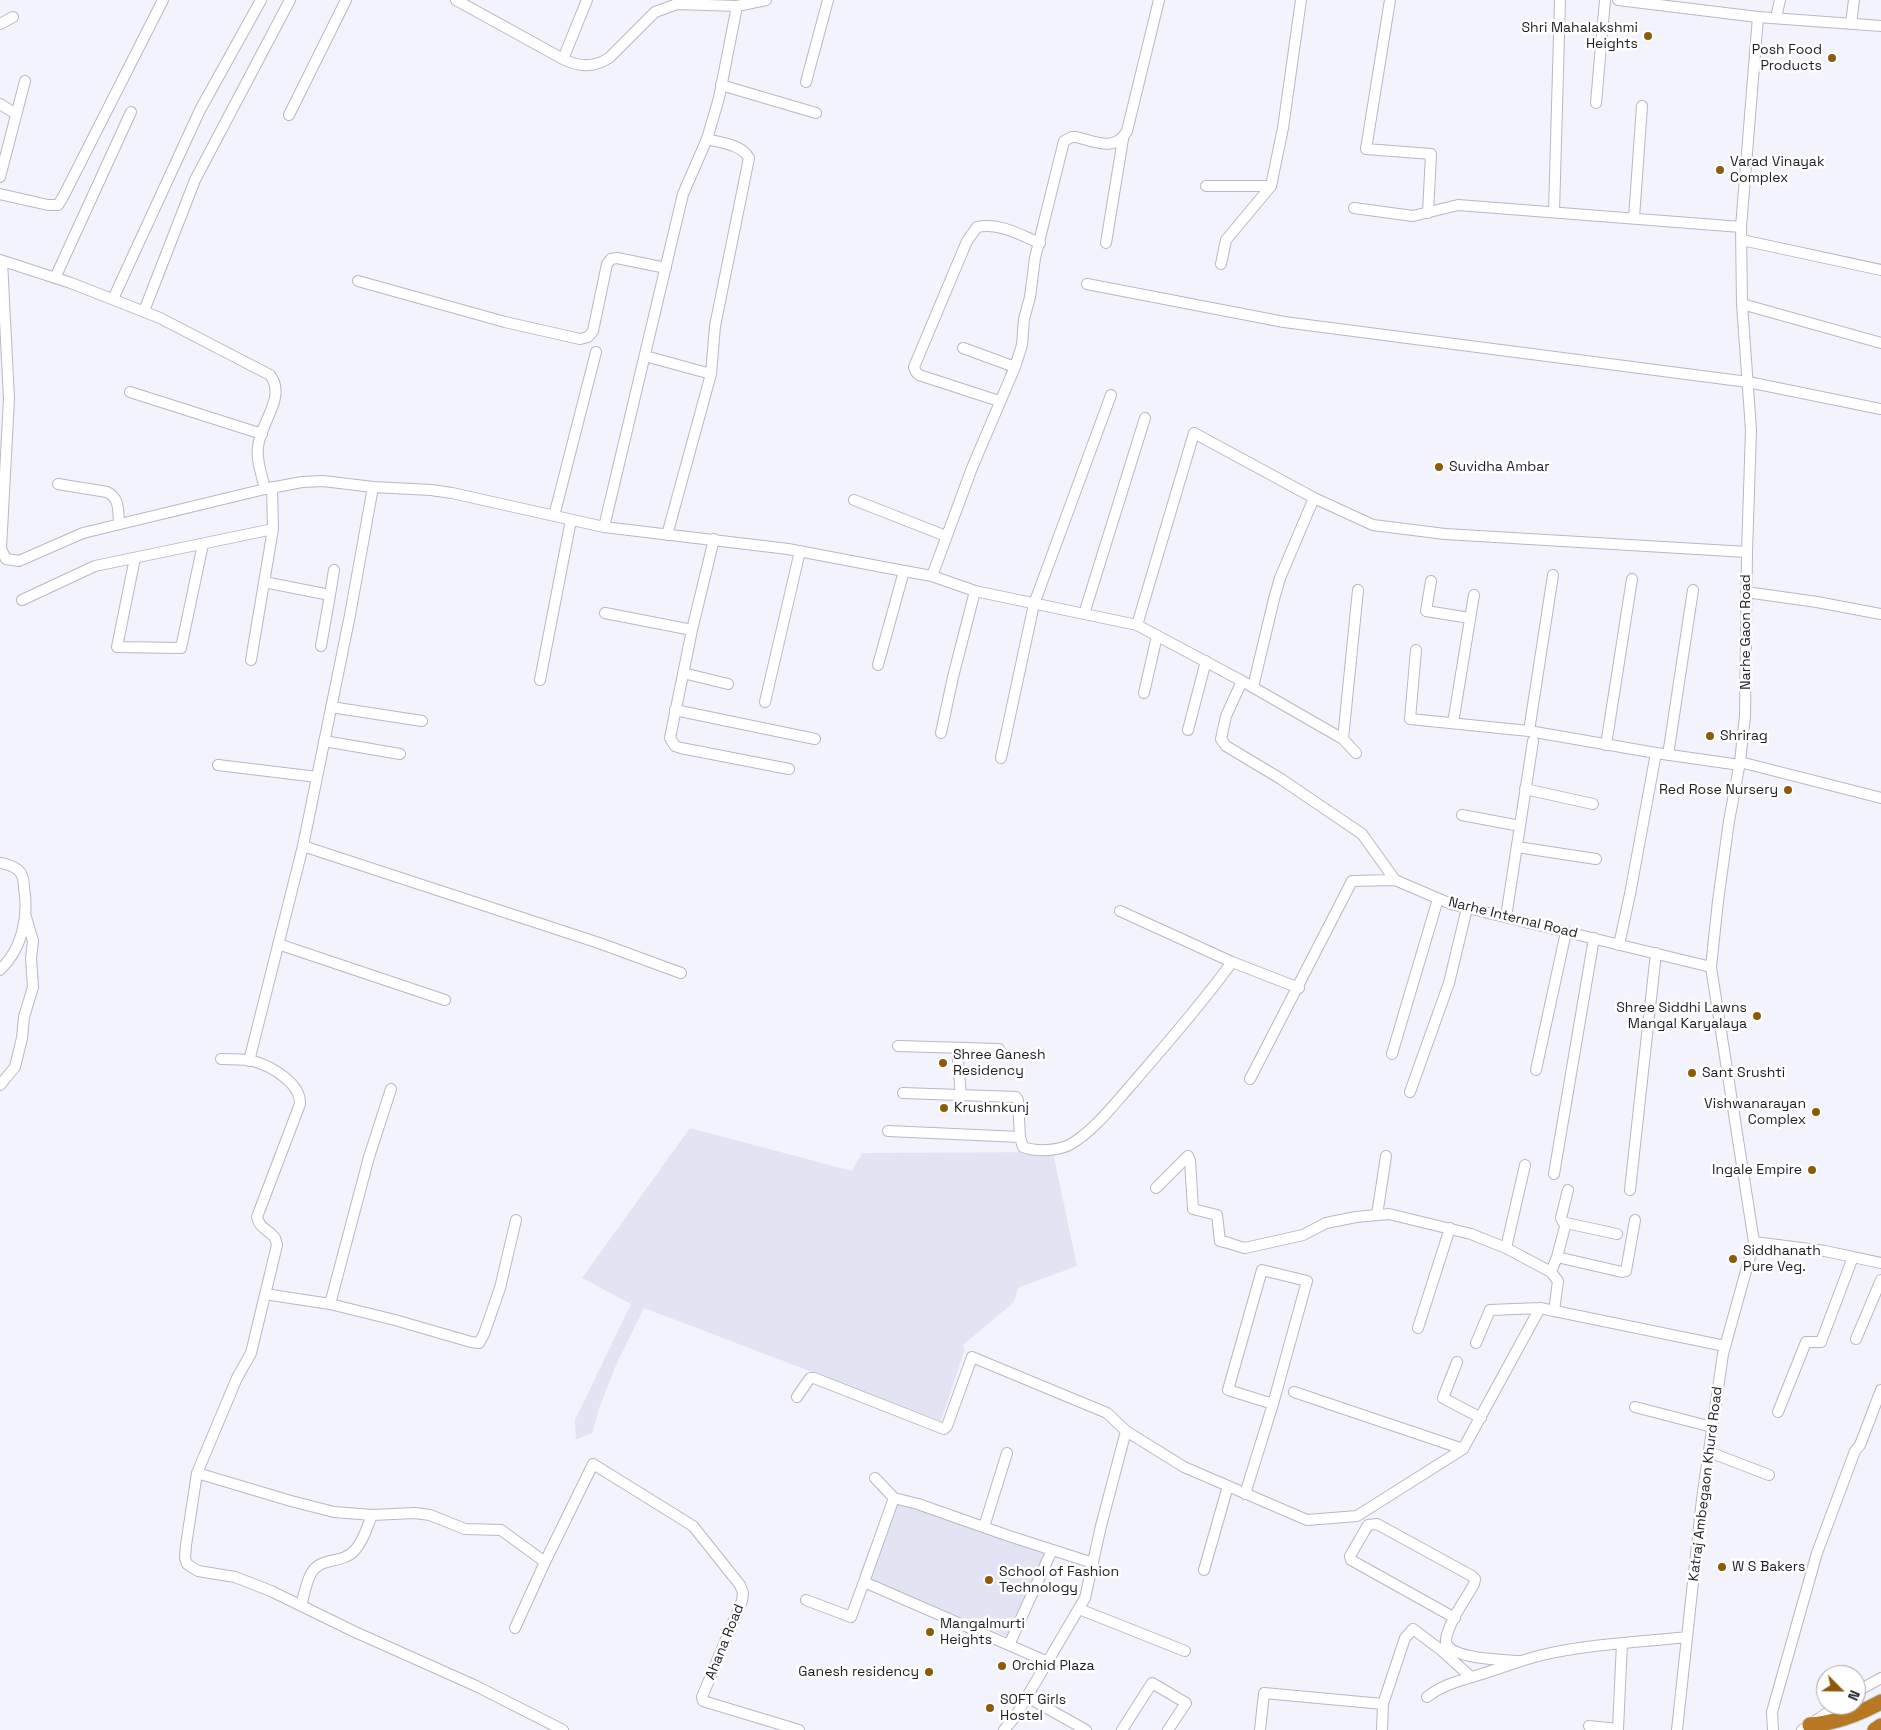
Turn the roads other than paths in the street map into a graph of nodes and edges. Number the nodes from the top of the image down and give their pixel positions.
1 (163, 0) edge
2 (261, 0) edge
3 (290, 0) edge
4 (346, 0) edge
5 (456, 0) edge
6 (587, 0) edge
7 (766, 0) edge
8 (828, 0) edge
9 (1159, 0) edge
10 (1301, 0) edge
11 (1390, 0) edge
12 (1560, 0) edge
13 (1605, 0) edge
14 (1618, 0) edge
15 (1780, 0) edge
16 (1854, 0) edge
17 (1634, 1) edge
18 (700, 3) edge
19 (737, 6) junction
20 (13, 17) dead end
21 (1758, 17) junction
22 (1776, 18) junction
23 (0, 24) edge
24 (1851, 24) junction
25 (1881, 26) edge
26 (562, 59) junction
27 (25, 81) dead end
28 (806, 82) dead end
29 (721, 85) junction
30 (1596, 103) dead end
31 (0, 104) edge
32 (1642, 106) dead end
33 (132, 112) dead end
34 (816, 113) dead end
35 (16, 114) junction
36 (289, 115) dead end
37 (707, 139) junction
38 (1123, 140) junction
39 (1, 166) edge
40 (0, 177) edge
41 (1206, 186) dead end
42 (1271, 186) junction
43 (0, 194) edge
44 (1354, 208) dead end
45 (1554, 212) junction
46 (1428, 213) junction
47 (1634, 218) junction
48 (1741, 227) junction
49 (1742, 240) junction
50 (1040, 243) junction
51 (1106, 243) dead end
52 (1, 261) edge
53 (1221, 264) dead end
54 (666, 268) junction
55 (1881, 270) edge
56 (55, 278) junction
57 (358, 281) dead end
58 (1087, 284) dead end
59 (113, 299) junction
60 (1742, 304) junction
61 (144, 311) junction
62 (1881, 342) edge
63 (963, 348) dead end
64 (596, 352) dead end
65 (645, 356) junction
66 (1015, 367) junction
67 (711, 374) junction
68 (1748, 382) junction
69 (130, 392) dead end
70 (1111, 395) dead end
71 (999, 402) junction
72 (1881, 409) edge
73 (1145, 418) dead end
74 (262, 434) junction
75 (58, 484) dead end
76 (373, 487) junction
77 (268, 488) junction
78 (1314, 498) junction
79 (854, 500) dead end
80 (554, 516) junction
81 (571, 520) junction
82 (119, 524) junction
83 (604, 527) junction
84 (273, 529) junction
85 (667, 535) junction
86 (946, 536) junction
87 (714, 539) junction
88 (203, 544) junction
89 (800, 551) junction
90 (1747, 552) junction
91 (135, 558) junction
92 (334, 570) dead end
93 (904, 571) junction
94 (1553, 575) dead end
95 (932, 576) junction
96 (1632, 580) dead end
97 (1431, 581) dead end
98 (264, 582) junction
99 (1358, 590) dead end
100 (1692, 590) dead end
101 (975, 591) junction
102 (1746, 592) junction
103 (1474, 594) dead end
104 (330, 595) junction
105 (22, 600) dead end
106 (1034, 604) junction
107 (605, 613) dead end
108 (1084, 614) junction
109 (1881, 614) edge
110 (1470, 618) junction
111 (1137, 625) junction
112 (692, 630) junction
113 (1158, 636) junction
114 (321, 646) dead end
115 (1416, 650) dead end
116 (251, 660) dead end
117 (1206, 661) junction
118 (878, 665) dead end
119 (683, 673) junction
120 (540, 680) dead end
121 (1242, 681) junction
122 (728, 684) dead end
123 (1253, 687) junction
124 (1144, 692) dead end
125 (765, 702) dead end
126 (331, 707) junction
127 (675, 710) junction
128 (422, 721) dead end
129 (1453, 723) junction
130 (1188, 730) dead end
131 (941, 733) dead end
132 (1531, 736) junction
133 (815, 739) dead end
134 (1343, 739) junction
135 (324, 741) junction
136 (1606, 745) junction
137 (1356, 753) dead end
138 (1656, 753) junction
139 (400, 754) dead end
140 (1668, 755) junction
141 (1001, 758) dead end
142 (1740, 763) junction
143 (218, 765) dead end
144 (789, 769) dead end
145 (317, 777) junction
146 (1525, 789) junction
147 (1881, 798) edge
148 (1593, 804) dead end
149 (1462, 816) dead end
150 (1520, 826) junction
151 (303, 846) junction
152 (1517, 847) junction
153 (1596, 859) dead end
154 (0, 862) edge
155 (1395, 880) junction
156 (1438, 899) junction
157 (1467, 908) junction
158 (1120, 911) dead end
159 (26, 917) junction
160 (1506, 917) junction
161 (1566, 932) junction
162 (1594, 938) junction
163 (278, 944) junction
164 (1619, 944) junction
165 (1656, 953) junction
166 (1232, 962) junction
167 (1712, 967) junction
168 (0, 970) edge
169 (681, 973) dead end
170 (1299, 988) junction
171 (445, 1000) dead end
172 (898, 1046) dead end
173 (956, 1048) junction
174 (1000, 1049) dead end
175 (1392, 1054) dead end
176 (221, 1059) dead end
177 (249, 1061) junction
178 (1536, 1070) dead end
179 (1250, 1079) dead end
180 (0, 1085) edge
181 (391, 1089) dead end
182 (1410, 1092) dead end
183 (903, 1094) dead end
184 (962, 1096) junction
185 (888, 1131) dead end
186 (1020, 1137) junction
187 (1386, 1156) dead end
188 (1525, 1165) dead end
189 (1554, 1174) dead end
190 (1156, 1188) dead end
191 (1568, 1190) dead end
192 (1630, 1190) dead end
193 (1377, 1215) junction
194 (516, 1220) dead end
195 (1635, 1220) dead end
196 (1566, 1223) junction
197 (1450, 1228) junction
198 (1617, 1234) dead end
199 (1754, 1242) junction
200 (1506, 1248) junction
201 (1558, 1257) junction
202 (1853, 1257) junction
203 (1881, 1263) edge
204 (1552, 1272) junction
205 (1881, 1280) edge
206 (265, 1294) junction
207 (330, 1304) junction
208 (1540, 1308) junction
209 (1554, 1311) junction
210 (1418, 1328) dead end
211 (1856, 1339) dead end
212 (1476, 1343) dead end
213 (1725, 1346) junction
214 (1457, 1362) dead end
215 (1881, 1390) edge
216 (1294, 1392) dead end
217 (796, 1397) dead end
218 (1273, 1404) junction
219 (1635, 1407) dead end
220 (1778, 1412) dead end
221 (1481, 1418) junction
222 (1712, 1426) junction
223 (1126, 1431) junction
224 (1463, 1449) junction
225 (1709, 1452) junction
226 (1007, 1454) dead end
227 (197, 1473) junction
228 (1769, 1475) dead end
229 (875, 1478) dead end
230 (1228, 1486) junction
231 (1245, 1494) junction
232 (894, 1498) junction
233 (372, 1515) junction
234 (984, 1527) junction
235 (1052, 1550) junction
236 (545, 1562) junction
237 (1093, 1563) junction
238 (1204, 1570) dead end
239 (864, 1582) junction
240 (806, 1600) dead end
241 (301, 1606) junction
242 (1079, 1609) junction
243 (1455, 1618) junction
244 (515, 1628) dead end
245 (1687, 1637) junction
246 (1622, 1643) junction
247 (1009, 1645) junction
248 (1185, 1651) dead end
249 (1518, 1661) junction
250 (1048, 1662) junction
251 (1471, 1677) junction
252 (1881, 1678) edge
253 (1866, 1686) edge
254 (1027, 1697) junction
255 (1427, 1697) dead end
256 (1881, 1702) edge
257 (1384, 1704) junction
258 (1824, 1715) edge
259 (1590, 1726) dead end
260 (1881, 1726) edge
261 (783, 1728) edge
262 (1806, 1728) edge
263 (1622, 1729) edge
264 (563, 1730) edge
265 (799, 1730) edge
266 (1004, 1730) edge
267 (1086, 1730) edge
268 (1122, 1730) edge
269 (1168, 1730) edge
270 (1260, 1730) edge
271 (1382, 1730) edge
272 (1677, 1730) edge
273 (1773, 1730) edge
274 (1875, 1730) edge

1 - 43 street
2 - 59 street
3 - 61 street
4 - 36 street
5 - 26 street
6 - 26 street
7 - 19 street
8 - 28 street
9 - 38 street
10 - 42 street
11 - 46 street
12 - 45 street
13 - 30 street
14 - 17 street
15 - 22 street
16 - 24 street
17 - 21 street
18 - 19 street
18 - 26 street
19 - 29 street
20 - 23 street
21 - 22 street
21 - 48 street, Narhe Gaon Road
22 - 24 street
24 - 25 street
27 - 35 street
29 - 34 street
29 - 37 street
31 - 35 street
32 - 47 street
33 - 56 street
35 - 39 street
37 - 54 street
37 - 67 street
38 - 50 street
38 - 51 street
39 - 40 street
41 - 42 street
42 - 53 street
44 - 46 street
45 - 46 street
45 - 47 street
47 - 48 street
48 - 49 street, Narhe Gaon Road
49 - 55 street
49 - 60 street, Narhe Gaon Road
50 - 66 street
50 - 71 street
52 - 56 street
52 - 82 street
54 - 57 street
54 - 65 street
56 - 59 street
58 - 68 street
59 - 61 street
60 - 62 street
60 - 68 street, Narhe Gaon Road
61 - 74 street
63 - 66 street
64 - 80 street
65 - 67 street
65 - 83 street
66 - 71 street
67 - 85 street
68 - 72 street
68 - 90 street, Narhe Gaon Road
69 - 74 street
70 - 106 street
71 - 86 street
73 - 108 street
74 - 77 street
75 - 82 street
76 - 77 street
76 - 80 street
76 - 126 street
77 - 82 street
77 - 84 street
78 - 90 street
78 - 111 street
78 - 123 street
79 - 86 street
80 - 81 street
81 - 83 street
81 - 120 street
83 - 85 street
84 - 88 street
84 - 98 street
85 - 87 street
86 - 95 street
87 - 89 street
87 - 112 street
88 - 91 street
88 - 91 street
89 - 93 street
89 - 125 street
90 - 102 street, Narhe Gaon Road
91 - 105 street
92 - 104 street
93 - 95 street
93 - 118 street
94 - 132 street
95 - 101 street
96 - 136 street
97 - 110 street
98 - 104 street
98 - 116 street
99 - 134 street
100 - 140 street
101 - 106 street
101 - 131 street
102 - 109 street
102 - 142 street, Narhe Gaon Road
103 - 110 street
104 - 114 street
106 - 108 street
106 - 141 street
107 - 112 street
108 - 111 street
110 - 129 street
111 - 113 street
112 - 119 street
113 - 117 street
113 - 124 street
115 - 129 street
117 - 121 street
117 - 130 street
119 - 122 street
119 - 127 street
121 - 123 street
121 - 155 street
123 - 134 street
126 - 128 street
126 - 135 street
127 - 133 street
127 - 144 street
129 - 132 street
132 - 136 street
132 - 146 street
134 - 137 street
135 - 139 street
135 - 145 street
136 - 138 street
138 - 140 street
138 - 164 street
140 - 142 street
142 - 147 street
142 - 167 street, Narhe Gaon Road
143 - 145 street
145 - 151 street
146 - 148 street
146 - 150 street
149 - 150 street
150 - 152 street
151 - 163 street
151 - 169 street
152 - 153 street
152 - 160 street
154 - 159 street
155 - 156 street, Narhe Internal Road
155 - 170 street
156 - 157 street, Narhe Internal Road
156 - 175 street
157 - 160 street, Narhe Internal Road
157 - 182 street
158 - 166 street
159 - 168 street
159 - 180 street
160 - 161 street, Narhe Internal Road
161 - 162 street, Narhe Internal Road
161 - 178 street
162 - 164 street, Narhe Internal Road
162 - 189 street
163 - 171 street
163 - 177 street
164 - 165 street, Narhe Internal Road
165 - 167 street, Narhe Internal Road
165 - 192 street
166 - 170 street
166 - 186 street
167 - 199 street, Narhe Gaon Road
170 - 179 street
172 - 173 street
173 - 174 street
173 - 184 street
176 - 177 street
177 - 206 street
181 - 207 street
183 - 184 street
184 - 186 street
185 - 186 street
187 - 193 street
188 - 200 street
190 - 193 street
191 - 196 street
193 - 197 street
194 - 207 street
195 - 201 street
196 - 198 street
196 - 201 street
197 - 200 street
197 - 210 street
199 - 202 street
199 - 213 street, Katraj Ambegaon Khurd Road
200 - 204 street
201 - 204 street
202 - 203 street
202 - 220 street
204 - 209 street
205 - 211 street
206 - 207 street
206 - 227 street
208 - 209 street
208 - 212 street
208 - 221 street
209 - 213 street
213 - 222 street, Katraj Ambegaon Khurd Road
214 - 221 street
215 - 273 street
216 - 224 street
217 - 223 street
218 - 218 street
218 - 231 street
219 - 222 street
221 - 224 street
222 - 225 street, Katraj Ambegaon Khurd Road
223 - 230 street
223 - 237 street
224 - 231 street
225 - 228 street
225 - 245 street, Katraj Ambegaon Khurd Road
226 - 234 street
227 - 233 street
227 - 241 street
229 - 232 street
230 - 231 street
230 - 238 street
232 - 234 street
232 - 239 street
233 - 236 street
233 - 241 street
234 - 235 street
235 - 237 street
235 - 247 street
236 - 244 street
236 - 261 street, Ahana Road
237 - 242 street
239 - 240 street
239 - 247 street
241 - 264 street
242 - 248 street
242 - 250 street
243 - 243 street
243 - 249 street
245 - 246 street
245 - 272 street, Katraj Ambegaon Khurd Road
246 - 249 street
246 - 263 street
247 - 250 street
249 - 251 street
250 - 254 street
251 - 255 street
251 - 257 street
252 - 253 street
254 - 266 street
254 - 267 street
256 - 262 highway
257 - 270 street
257 - 271 street
258 - 262 street
259 - 263 street
260 - 274 highway
261 - 265 street, Ahana Road
268 - 269 street

